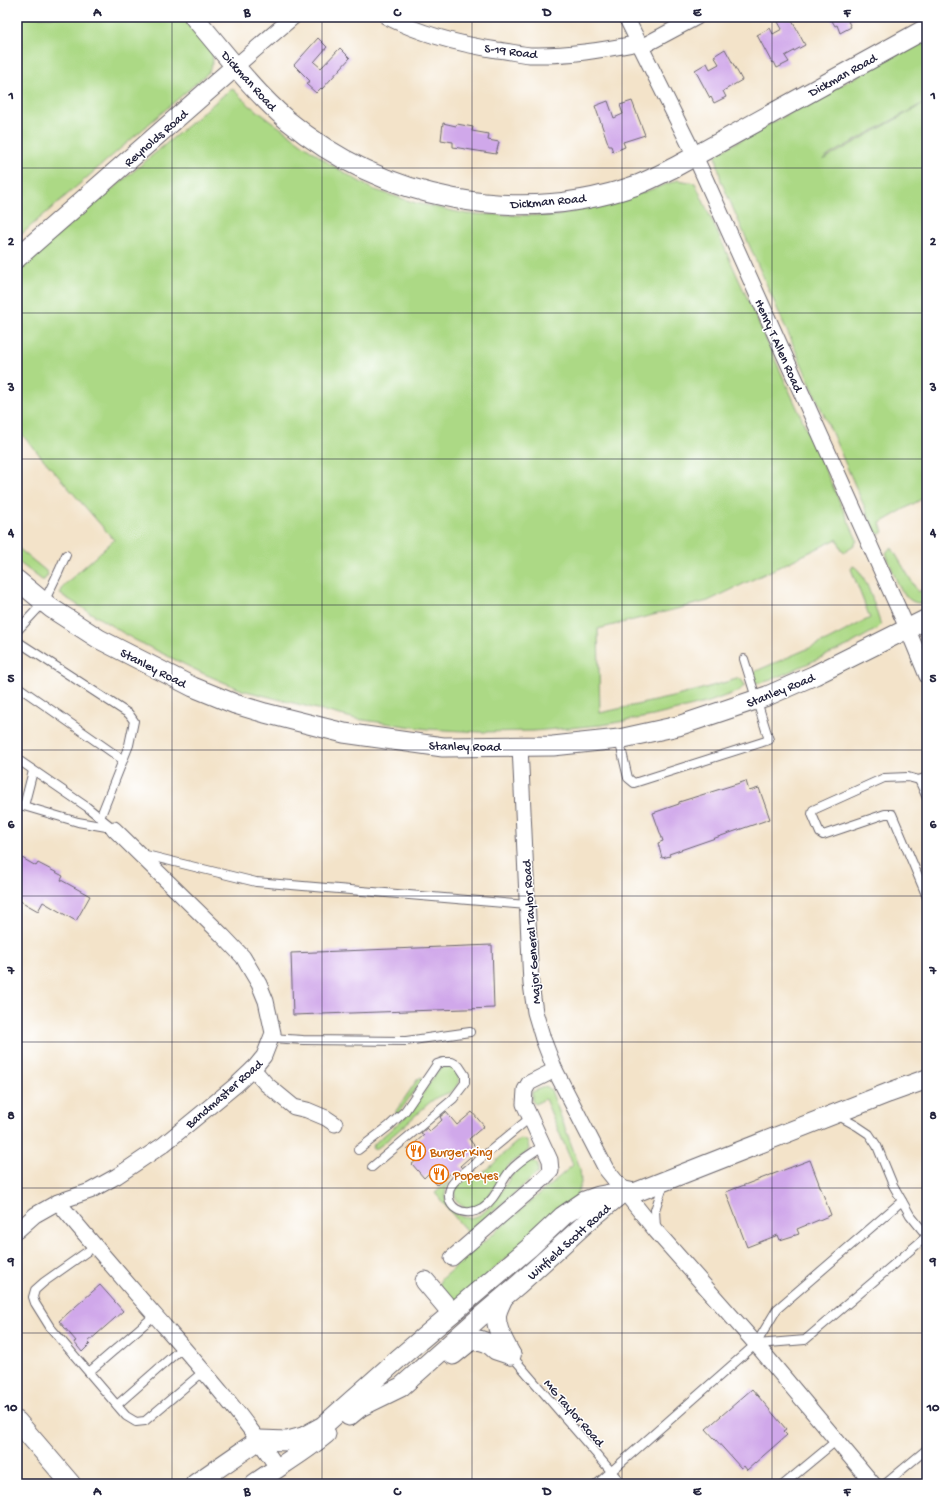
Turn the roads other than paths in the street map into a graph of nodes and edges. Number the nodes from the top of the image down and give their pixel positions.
1 (194, 17) edge
2 (293, 17) edge
3 (387, 17) edge
4 (626, 17) edge
5 (697, 17) edge
6 (927, 28) edge
7 (640, 45) junction
8 (236, 66) junction
9 (695, 156) junction
10 (17, 258) edge
11 (66, 555) dead end
12 (17, 580) edge
13 (44, 602) junction
14 (927, 619) edge
15 (908, 630) junction
16 (17, 631) edge
17 (17, 641) edge
18 (744, 659) dead end
19 (927, 676) edge
20 (17, 686) edge
21 (756, 699) junction
22 (618, 739) junction
23 (520, 746) junction
24 (17, 759) edge
25 (123, 760) junction
26 (34, 771) junction
27 (923, 779) edge
28 (927, 798) edge
29 (20, 805) edge
30 (100, 818) junction
31 (114, 829) junction
32 (139, 853) junction
33 (927, 897) edge
34 (527, 905) junction
35 (470, 1032) dead end
36 (271, 1038) junction
37 (253, 1069) junction
38 (555, 1070) junction
39 (927, 1079) edge
40 (835, 1114) junction
41 (531, 1117) junction
42 (335, 1124) dead end
43 (544, 1145) junction
44 (358, 1150) dead end
45 (372, 1167) dead end
46 (664, 1181) junction
47 (625, 1190) junction
48 (902, 1201) junction
49 (58, 1202) junction
50 (17, 1231) edge
51 (656, 1231) junction
52 (927, 1236) edge
53 (95, 1246) junction
54 (452, 1258) dead end
55 (425, 1281) dead end
56 (503, 1298) junction
57 (452, 1313) junction
58 (155, 1315) junction
59 (756, 1344) junction
60 (183, 1347) junction
61 (511, 1355) junction
62 (204, 1371) junction
63 (89, 1372) junction
64 (401, 1387) junction
65 (117, 1404) junction
66 (17, 1422) edge
67 (259, 1440) junction
68 (836, 1440) junction
69 (927, 1449) edge
70 (277, 1468) junction
71 (611, 1472) junction
72 (71, 1484) edge
73 (196, 1484) edge
74 (254, 1484) edge
75 (597, 1484) edge
76 (622, 1484) edge
77 (784, 1484) edge
78 (873, 1484) edge
79 (885, 1484) edge

1 - 8 street, Dickman Road
2 - 8 street, Reynolds Road
3 - 7 street, S-19 Road
4 - 7 street, Henry T Allen Road
5 - 7 street, S-19 Road
6 - 9 street, Dickman Road
7 - 9 street, Henry T Allen Road
8 - 9 street, Dickman Road
8 - 10 street, Reynolds Road
9 - 15 street, Henry T Allen Road
11 - 13 lane
12 - 13 street, Stanley Road
13 - 16 lane
13 - 23 street, Stanley Road
14 - 15 street, Stanley Road
15 - 19 street, Henry T Allen Road
15 - 21 street, Stanley Road
17 - 25 lane
18 - 21 lane
20 - 25 lane
21 - 22 street, Stanley Road
21 - 22 lane
22 - 23 street, Stanley Road
23 - 34 street, Major General Taylor Road
24 - 26 lane
25 - 30 lane
26 - 29 lane
26 - 30 lane
27 - 28 lane
27 - 33 lane
29 - 31 lane
30 - 31 lane
31 - 32 street, Bandmaster Road
32 - 34 lane
32 - 36 street, Bandmaster Road
34 - 38 street, Major General Taylor Road
35 - 36 lane
36 - 37 street, Bandmaster Road
37 - 42 street
37 - 49 street, Bandmaster Road
38 - 41 street
38 - 47 street, Major General Taylor Road
39 - 40 street
40 - 46 street
40 - 48 lane
41 - 43 street
41 - 43 lane
43 - 54 street
44 - 45 lane
46 - 47 street
46 - 51 lane
47 - 51 street, Major General Taylor Road
47 - 56 street, Winfield Scott Road
47 - 57 street
48 - 52 lane
48 - 59 lane
49 - 50 street, Bandmaster Road
49 - 53 street
51 - 59 street, Major General Taylor Road
52 - 59 lane
53 - 58 street
53 - 63 lane
55 - 57 street
56 - 61 street
56 - 64 street, Winfield Scott Road
57 - 67 street
58 - 60 street
58 - 63 lane
59 - 68 street, Major General Taylor Road
59 - 71 lane
60 - 62 street
60 - 65 lane
61 - 64 street
61 - 71 lane, MG Taylor Road
62 - 65 lane
62 - 67 street
63 - 65 lane
64 - 70 street, Winfield Scott Road
66 - 72 street
67 - 70 street
67 - 73 street
68 - 77 lane
68 - 78 street, Major General Taylor Road
69 - 79 lane
70 - 74 street, Winfield Scott Road
71 - 75 lane
71 - 76 lane, MG Taylor Road

